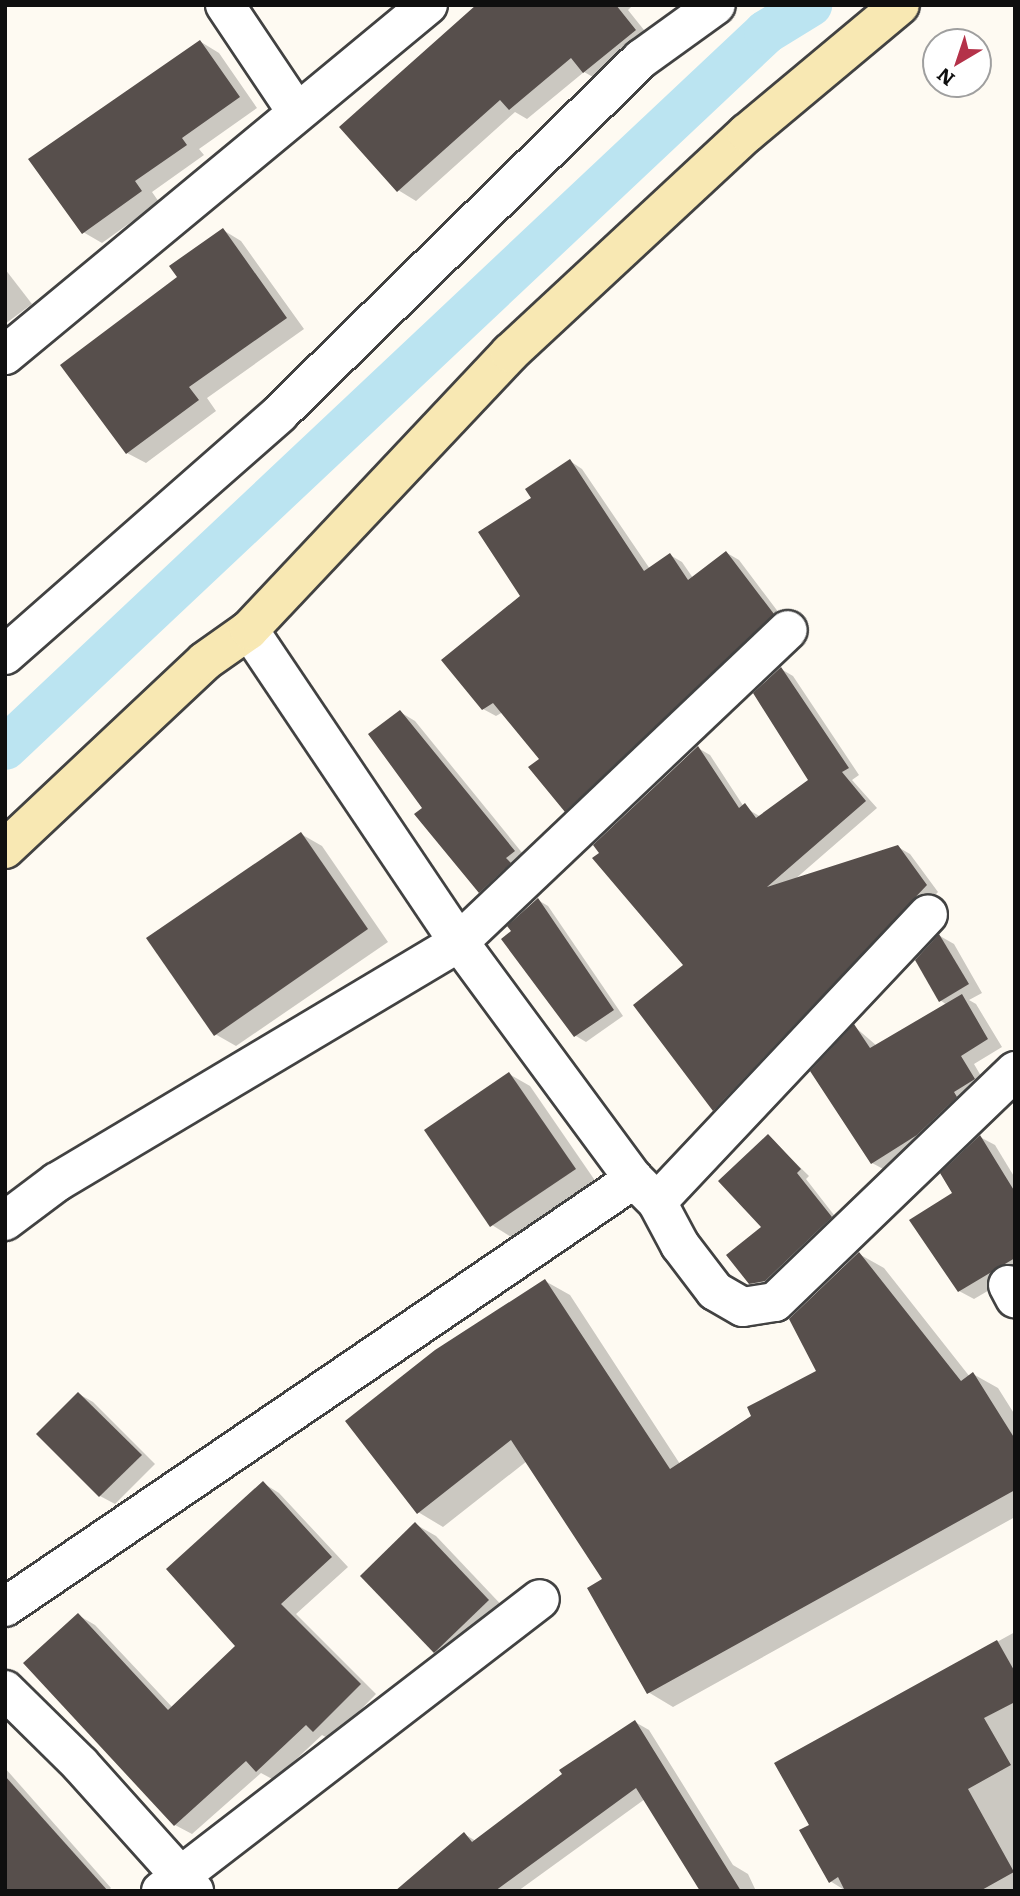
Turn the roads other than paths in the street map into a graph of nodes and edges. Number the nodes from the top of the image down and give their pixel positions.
1 (225, 5) edge
2 (428, 5) edge
3 (716, 5) edge
4 (900, 5) edge
5 (296, 111) junction
6 (5, 355) edge
7 (249, 630) junction
8 (788, 630) dead end
9 (5, 655) edge
10 (5, 849) edge
11 (928, 914) dead end
12 (459, 942) junction
13 (1015, 1071) edge
14 (645, 1190) junction
15 (5, 1222) edge
16 (540, 1599) dead end
17 (5, 1607) edge
18 (5, 1690) edge
19 (179, 1886) edge

1 - 5 street
2 - 5 street
3 - 9 street
4 - 7 street
5 - 6 street
7 - 10 street
7 - 12 street
8 - 12 street
11 - 14 street
12 - 14 street
12 - 15 street
13 - 14 street
14 - 17 street
16 - 19 street
18 - 19 street

